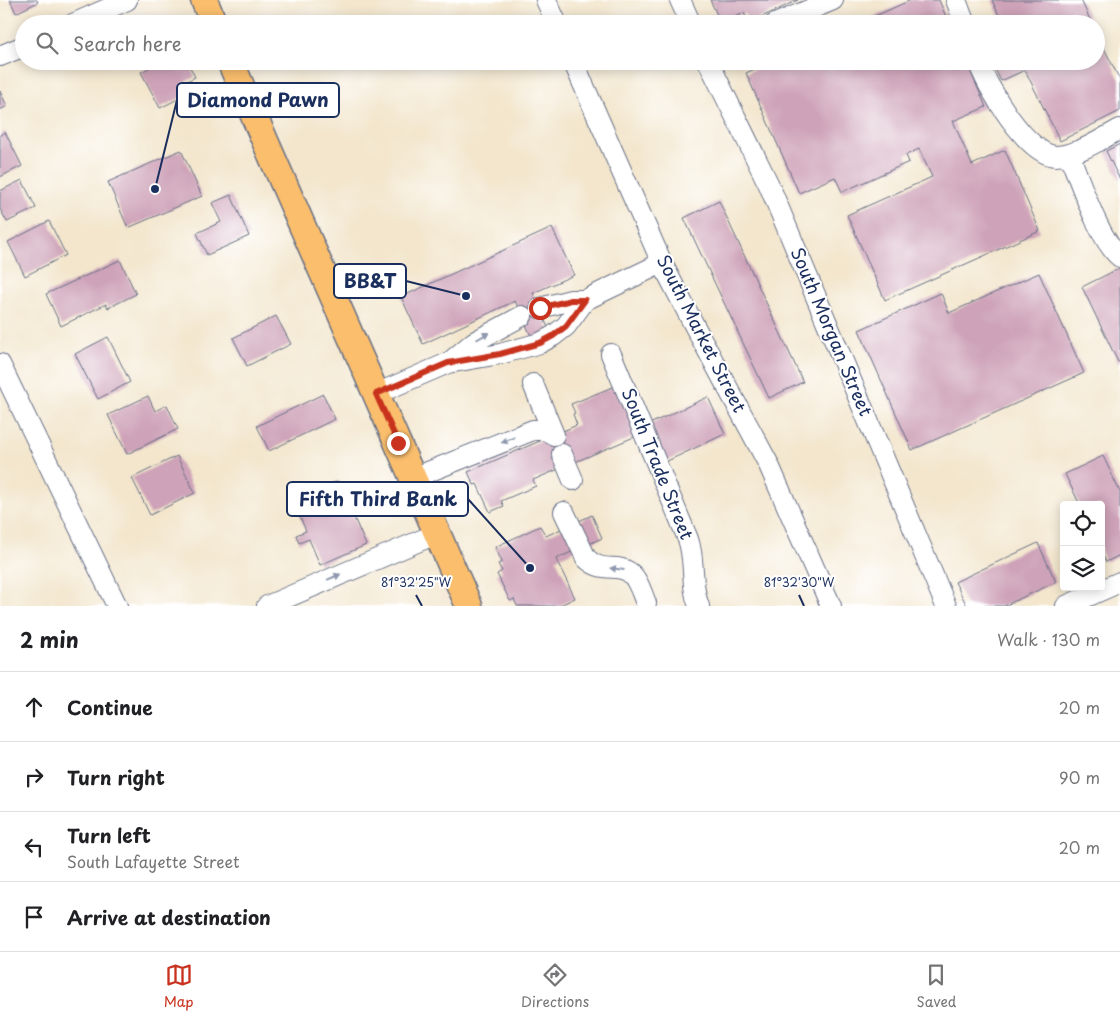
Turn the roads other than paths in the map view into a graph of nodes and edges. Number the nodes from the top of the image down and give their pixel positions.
1 (127, 0) edge
2 (204, 0) edge
3 (546, 0) edge
4 (680, 0) edge
5 (833, 0) edge
6 (956, 0) edge
7 (93, 15) edge
8 (210, 15) edge
9 (553, 15) edge
10 (687, 15) edge
11 (797, 15) edge
12 (962, 15) edge
13 (15, 50) edge
14 (0, 56) edge
15 (234, 70) edge
16 (577, 70) edge
17 (712, 70) edge
18 (982, 70) edge
19 (1120, 129) edge
20 (1069, 154) junction
21 (1120, 257) edge
22 (662, 263) junction
23 (585, 300) junction
24 (611, 354) dead end
25 (448, 363) junction
26 (0, 364) edge
27 (533, 384) dead end
28 (376, 394) junction
29 (8, 400) edge
30 (562, 454) dead end
31 (413, 478) junction
32 (573, 480) dead end
33 (564, 512) dead end
34 (438, 533) junction
35 (1120, 582) edge
36 (292, 601) edge
37 (646, 603) dead end
38 (115, 605) edge
39 (267, 606) edge
40 (469, 606) edge
41 (699, 606) edge
42 (831, 606) edge
43 (946, 606) edge
44 (1066, 606) edge

1 - 7 street
2 - 8 main road
3 - 9 street
4 - 10 street
5 - 11 street
6 - 12 street
13 - 14 street
15 - 28 main road
16 - 22 street, South Market Street
17 - 43 street, South Morgan Street
18 - 20 street
19 - 20 street
20 - 21 street
22 - 23 street
22 - 42 street, South Market Street
25 -> 23 street
23 - 25 street
24 - 41 street, South Trade Street
25 - 28 street
26 - 29 street
27 -> 31 street
28 - 31 main road
29 - 38 street
30 - 32 street
31 - 34 main road
37 -> 33 street
36 -> 34 street
34 - 40 main road
35 - 44 street
36 - 39 street

